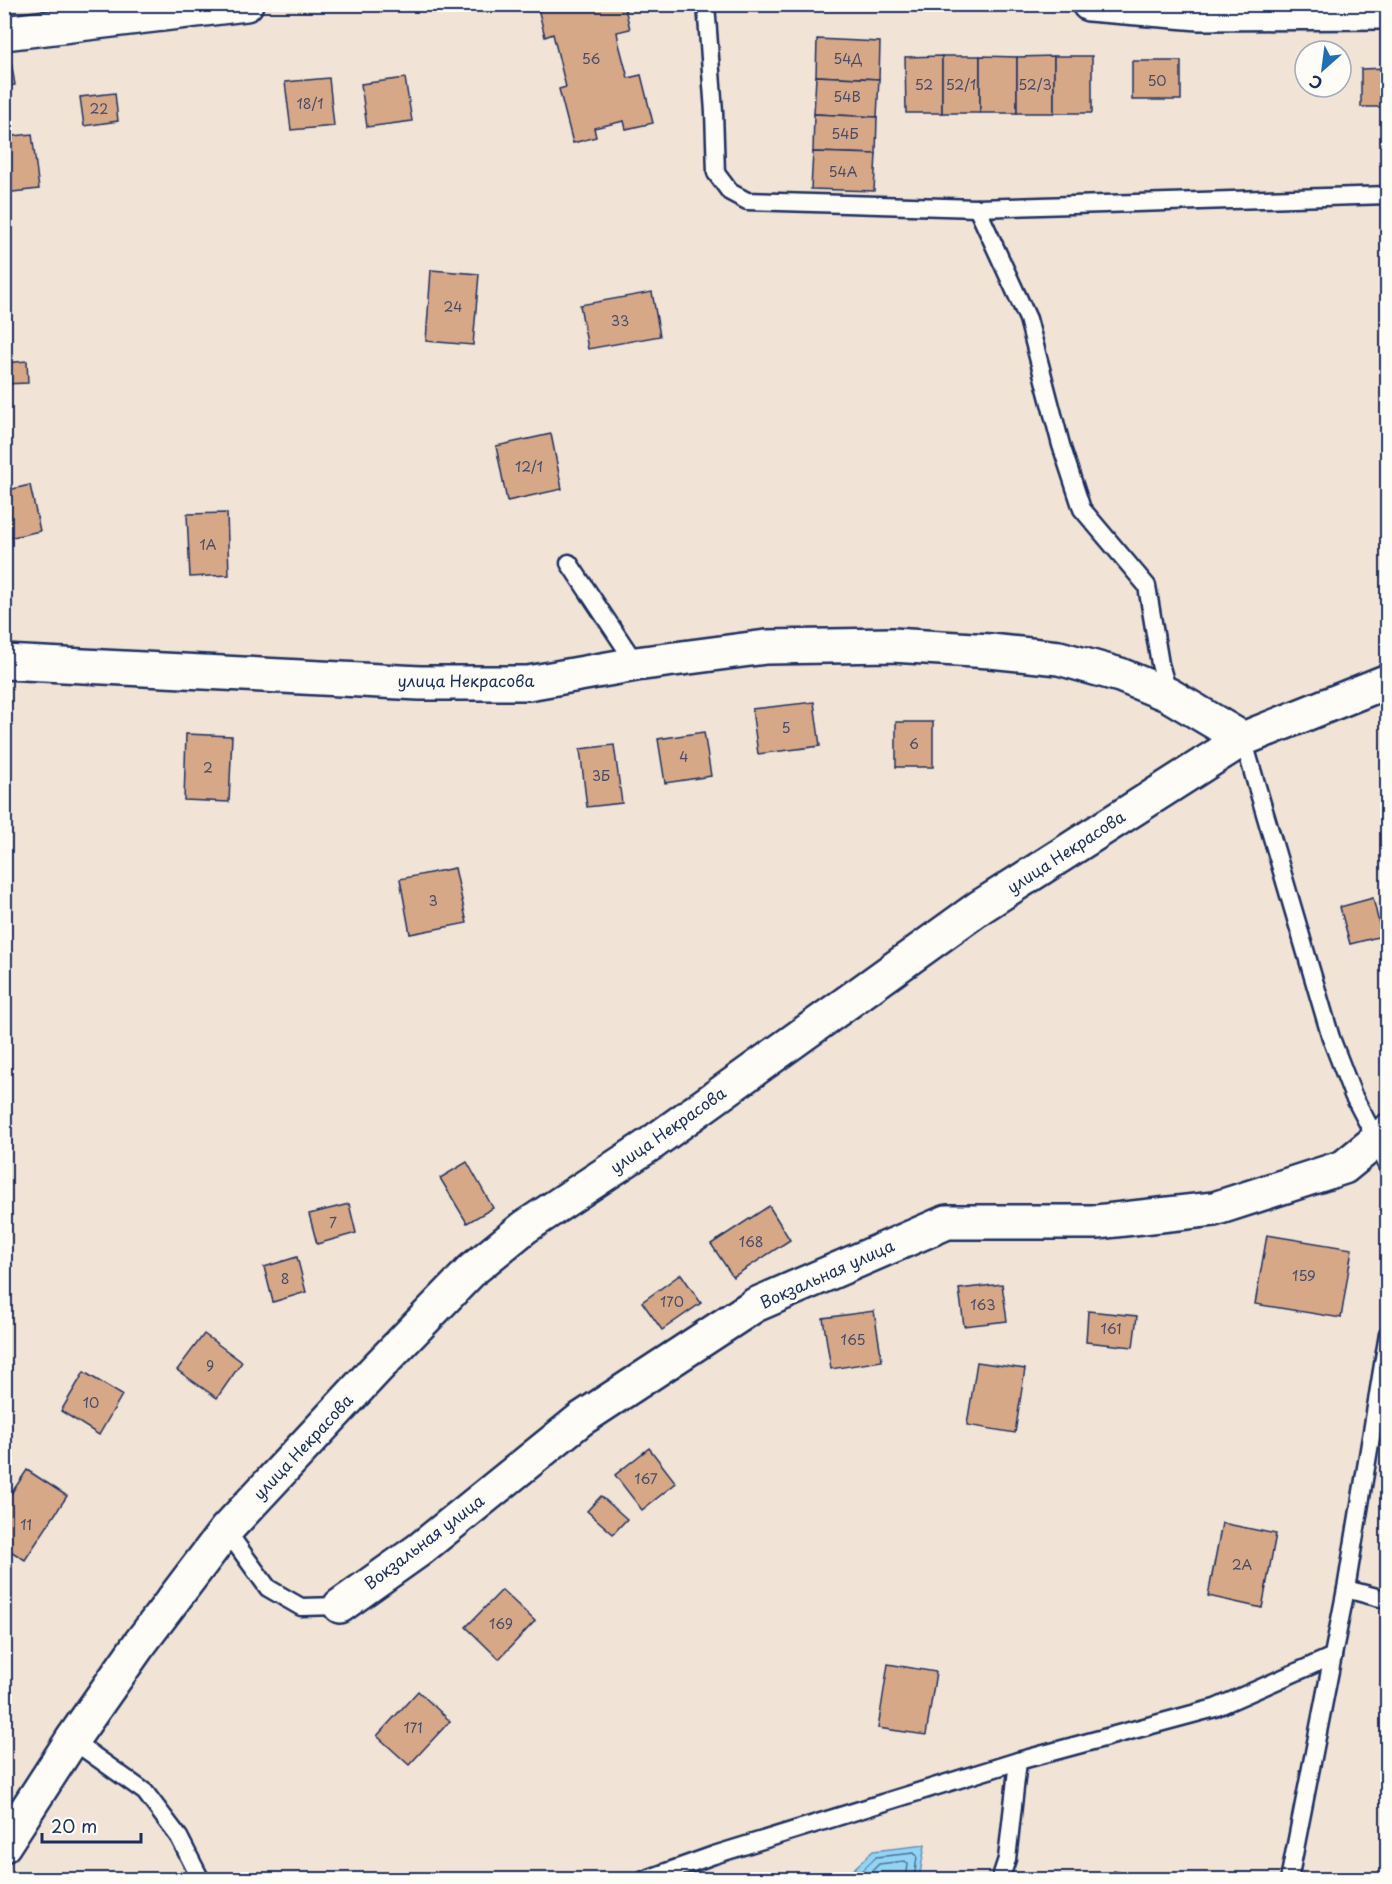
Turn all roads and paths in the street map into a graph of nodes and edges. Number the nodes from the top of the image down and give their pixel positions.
1 (246, 4) edge
2 (706, 4) edge
3 (1089, 4) edge
4 (1388, 12) edge
5 (4, 33) edge
6 (1388, 195) edge
7 (977, 208) junction
8 (569, 563) dead end
9 (4, 662) edge
10 (636, 664) junction
11 (1388, 681) edge
12 (1169, 695) junction
13 (1243, 739) junction
14 (1384, 1146) edge
15 (1388, 1334) edge
16 (226, 1530) junction
17 (1346, 1589) junction
18 (1388, 1600) edge
19 (340, 1606) joint
20 (1333, 1656) junction
21 (72, 1740) junction
22 (1018, 1761) junction
23 (4, 1845) edge
24 (201, 1880) edge
25 (644, 1880) edge
26 (1000, 1880) edge
27 (1289, 1880) edge

1 - 5 street
2 - 7 lane
3 - 4 street
6 - 7 lane
7 - 12 lane
8 - 10 lane
9 - 10 street, улица Некрасова
10 - 12 street, улица Некрасова
11 - 13 street
12 - 13 street, улица Некрасова
13 - 14 lane
13 - 16 street, улица Некрасова
14 - 19 street, Вокзальная улица
15 - 17 lane
16 - 19 lane
16 - 21 street, улица Некрасова
17 - 18 lane
17 - 20 lane
20 - 22 lane
20 - 27 lane
21 - 23 street, улица Некрасова
21 - 24 lane
22 - 25 lane
22 - 26 lane

